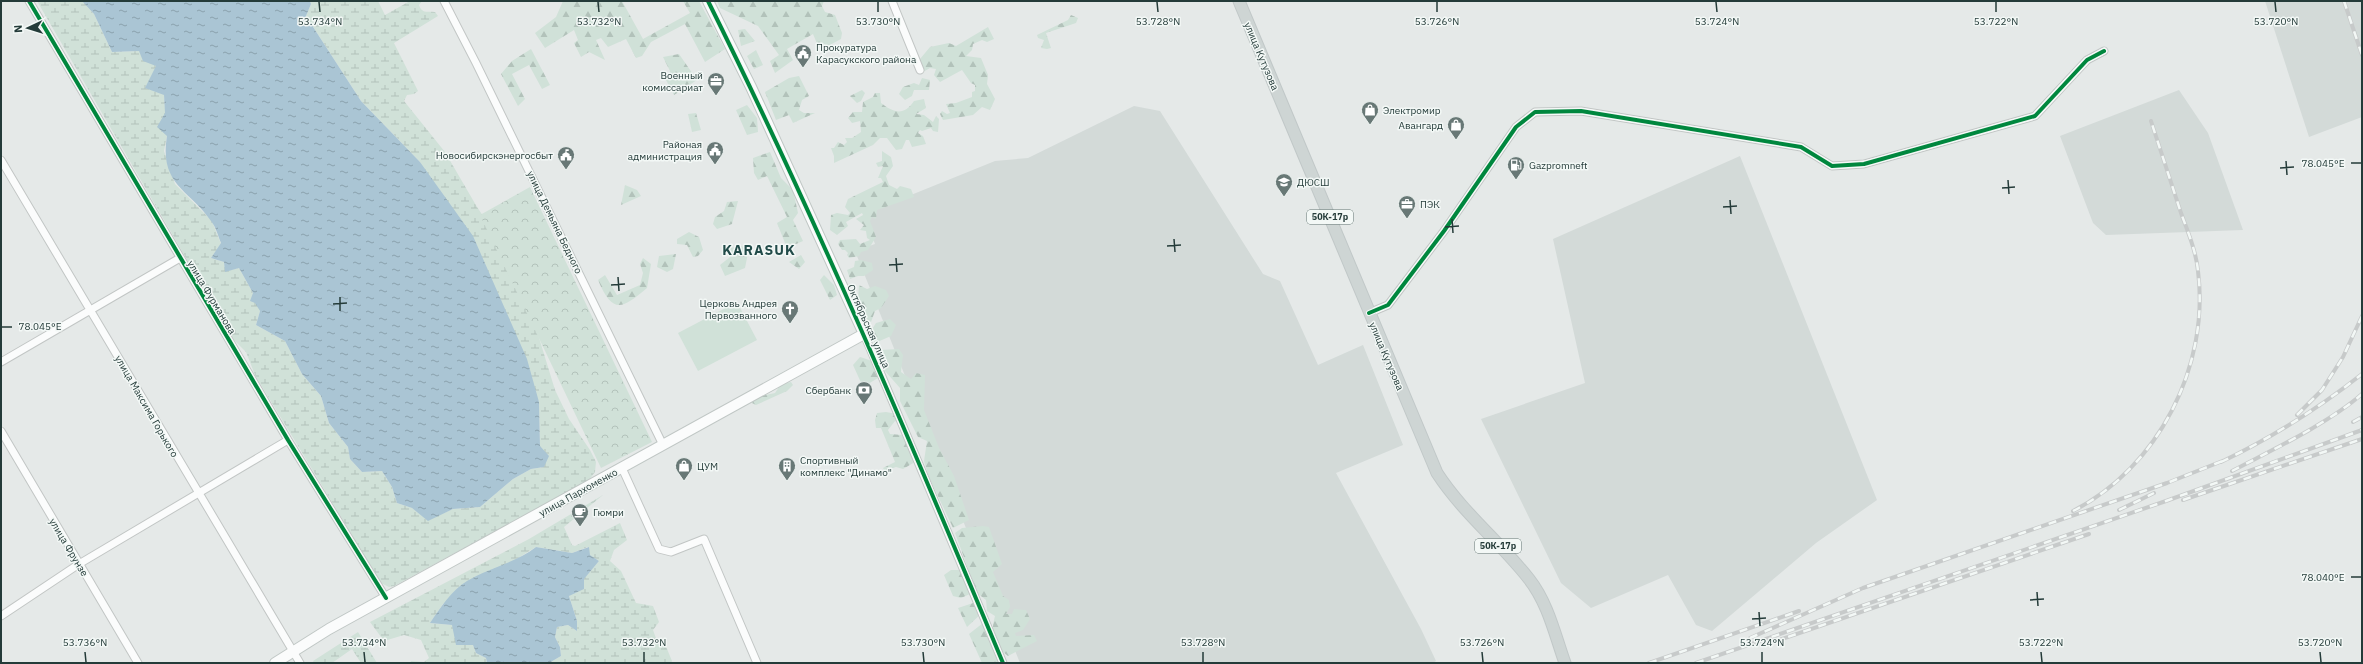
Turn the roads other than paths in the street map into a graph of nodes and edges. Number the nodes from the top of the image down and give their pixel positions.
1 (29, 1) edge
2 (444, 1) edge
3 (708, 1) edge
4 (892, 1) edge
5 (1239, 1) edge
6 (2104, 51) dead end
7 (920, 70) dead end
8 (1, 160) edge
9 (180, 258) junction
10 (92, 311) junction
11 (1369, 313) junction
12 (864, 334) junction
13 (1, 362) edge
14 (1, 432) edge
15 (288, 440) junction
16 (663, 446) junction
17 (622, 468) junction
18 (198, 493) junction
19 (79, 564) junction
20 (386, 598) junction
21 (1, 616) edge
22 (292, 651) junction
23 (138, 663) edge
24 (275, 663) edge
25 (300, 663) edge
26 (758, 663) edge
27 (1003, 663) edge
28 (1565, 663) edge

1 - 9 street, улица Фурманова
2 - 16 street, улица Демьяна Бедного
3 - 12 street, Октябрьская улица
4 - 7 street
5 - 11 main road, улица Кутузова / 50К-17р
6 - 11 street
8 - 10 street, улица Максима Горького
9 - 10 street
9 - 15 street, улица Фурманова
10 - 13 street
10 - 18 street, улица Максима Горького
11 - 28 main road, улица Кутузова / 50К-17р
12 - 16 street, улица Пархоменко
12 - 27 street, Октябрьская улица
14 - 19 street, улица Фрунзе
15 - 18 street
15 - 20 street, улица Фурманова
16 - 17 street, улица Пархоменко
17 - 20 street, улица Пархоменко
17 - 26 street
18 - 19 street
18 - 22 street, улица Максима Горького
19 - 21 street
19 - 23 street, улица Фрунзе
20 - 22 street, улица Пархоменко
22 - 24 street, улица Пархоменко
22 - 25 street

